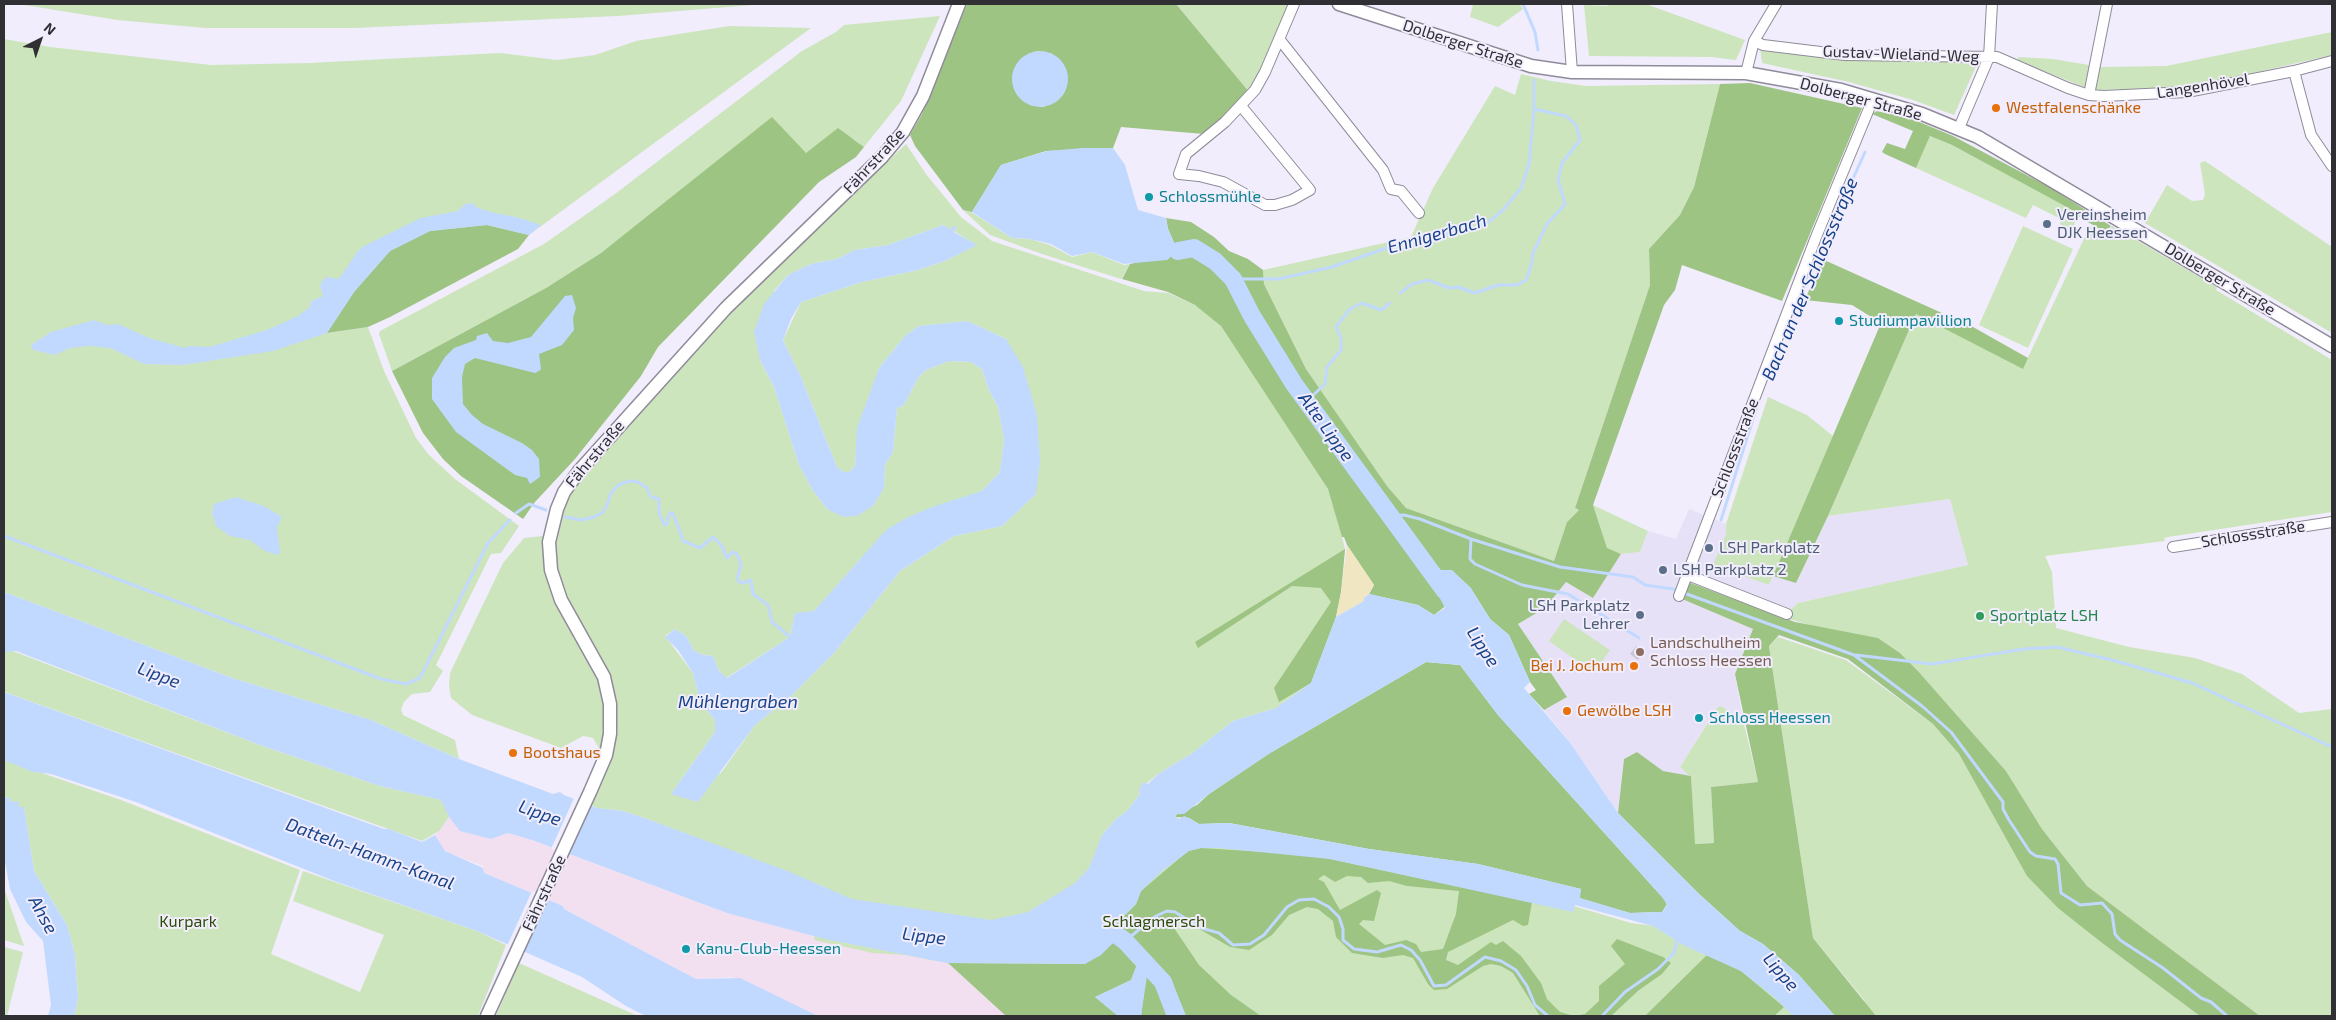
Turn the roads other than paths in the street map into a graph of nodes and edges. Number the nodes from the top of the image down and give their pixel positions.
1 (958, 4) edge
2 (1294, 4) edge
3 (1339, 4) edge
4 (1566, 4) edge
5 (1776, 4) edge
6 (1992, 4) edge
7 (2107, 4) edge
8 (1280, 40) junction
9 (1754, 41) junction
10 (1989, 57) junction
11 (2332, 61) edge
12 (2294, 71) junction
13 (1572, 72) junction
14 (1746, 73) junction
15 (2089, 95) junction
16 (1873, 99) junction
17 (1241, 106) junction
18 (1959, 128) junction
19 (2332, 166) edge
20 (1419, 212) dead end
21 (2332, 346) edge
22 (2332, 522) edge
23 (2173, 547) dead end
24 (1688, 575) junction
25 (1681, 591) dead end
26 (1787, 614) dead end
27 (487, 1016) edge

1 - 27 main road, Fährstraße
2 - 8 street
3 - 13 main road, Dolberger Straße
4 - 13 street
5 - 9 street
6 - 10 street
7 - 15 street
8 - 17 street
8 - 20 street
9 - 10 street, Gustav-Wieland-Weg
9 - 14 street
10 - 15 street, Langenhövel
10 - 18 street
11 - 12 street, Langenhövel
12 - 15 street, Langenhövel
12 - 19 street
13 - 14 main road, Dolberger Straße
14 - 16 main road, Dolberger Straße
16 - 18 main road, Dolberger Straße
16 - 24 street, Schlossstraße
17 - 17 street
18 - 21 main road, Dolberger Straße
22 - 23 street, Schlossstraße
24 - 25 street, Schlossstraße
24 - 26 street

